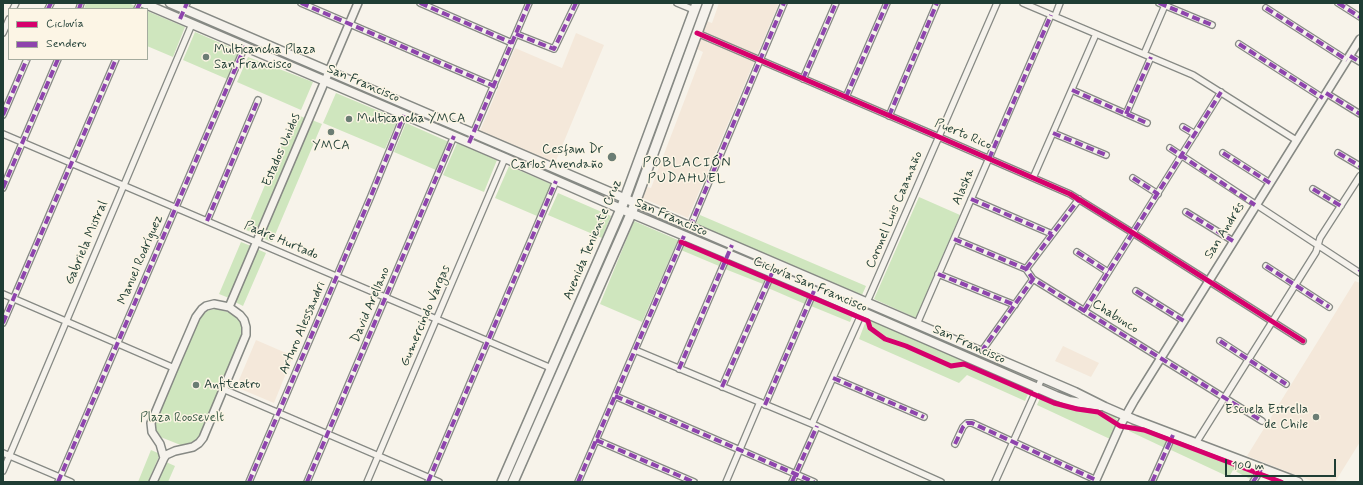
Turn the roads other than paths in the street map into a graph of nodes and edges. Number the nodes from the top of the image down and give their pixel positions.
1 (143, 3) edge
2 (170, 3) edge
3 (301, 3) edge
4 (358, 3) edge
5 (420, 3) edge
6 (530, 3) edge
7 (576, 3) edge
8 (677, 3) edge
9 (708, 3) edge
10 (784, 3) edge
11 (836, 3) edge
12 (887, 3) edge
13 (938, 3) edge
14 (997, 3) edge
15 (1023, 3) edge
16 (1060, 3) edge
17 (1338, 3) edge
18 (1164, 4) edge
19 (185, 6) edge
20 (696, 7) edge
21 (1266, 8) dead end
22 (1053, 16) junction
23 (1360, 17) edge
24 (180, 19) junction
25 (8, 21) edge
26 (192, 24) junction
27 (349, 24) junction
28 (1212, 25) dead end
29 (3, 32) edge
30 (697, 33) junction
31 (516, 34) junction
32 (1096, 34) junction
33 (1360, 39) edge
34 (512, 43) junction
35 (1239, 44) dead end
36 (245, 46) junction
37 (1144, 54) junction
38 (1151, 57) junction
39 (1348, 58) junction
40 (27, 60) edge
41 (58, 60) edge
42 (116, 60) edge
43 (760, 61) junction
44 (1360, 62) edge
45 (329, 71) junction
46 (803, 79) junction
47 (325, 81) junction
48 (494, 86) junction
49 (1072, 90) junction
50 (1221, 92) junction
51 (1324, 96) junction
52 (846, 98) junction
53 (258, 100) dead end
54 (1126, 114) junction
55 (1360, 114) edge
56 (3, 115) edge
57 (404, 115) junction
58 (889, 116) junction
59 (1147, 123) dead end
60 (1183, 127) dead end
61 (1053, 133) junction
62 (3, 134) edge
63 (473, 134) junction
64 (1195, 134) junction
65 (454, 136) junction
66 (939, 137) junction
67 (1296, 140) junction
68 (22, 142) junction
69 (469, 143) junction
70 (1170, 148) dead end
71 (1223, 153) dead end
72 (1338, 153) dead end
73 (1106, 155) dead end
74 (1181, 156) junction
75 (505, 158) junction
76 (989, 158) junction
77 (71, 163) junction
78 (1360, 166) edge
79 (1360, 176) edge
80 (1033, 178) junction
81 (1133, 178) dead end
82 (556, 180) junction
83 (1270, 183) junction
84 (124, 185) junction
85 (3, 188) edge
86 (1313, 189) dead end
87 (1158, 194) junction
88 (625, 199) junction
89 (971, 199) junction
90 (1079, 200) junction
91 (635, 203) junction
92 (1255, 205) junction
93 (1341, 206) junction
94 (176, 208) junction
95 (621, 210) junction
96 (1186, 212) dead end
97 (631, 214) junction
98 (206, 221) junction
99 (690, 227) junction
100 (1133, 233) junction
101 (1052, 234) junction
102 (684, 236) junction
103 (954, 239) junction
104 (1233, 241) junction
105 (256, 242) junction
106 (732, 245) junction
107 (1318, 245) junction
108 (1077, 252) dead end
109 (728, 254) junction
110 (1266, 266) dead end
111 (1026, 269) junction
112 (1108, 272) junction
113 (1360, 272) edge
114 (772, 273) junction
115 (938, 274) junction
116 (337, 276) junction
117 (1033, 279) junction
118 (1208, 281) junction
119 (1295, 285) junction
120 (814, 291) junction
121 (1136, 291) dead end
122 (3, 294) edge
123 (386, 297) junction
124 (13, 299) junction
125 (867, 302) junction
126 (1015, 305) junction
127 (229, 307) junction
128 (1329, 307) dead end
129 (862, 311) junction
130 (1084, 311) junction
131 (436, 319) junction
132 (66, 321) junction
133 (1184, 321) junction
134 (1272, 321) junction
135 (3, 323) edge
136 (917, 324) junction
137 (488, 341) junction
138 (1220, 341) dead end
139 (1303, 341) dead end
140 (118, 343) junction
141 (635, 350) junction
142 (981, 352) junction
143 (1160, 358) junction
144 (1248, 359) junction
145 (174, 368) junction
146 (551, 368) junction
147 (679, 369) junction
148 (833, 378) junction
149 (1042, 378) junction
150 (1286, 384) dead end
151 (722, 387) junction
152 (1037, 388) junction
153 (223, 390) junction
154 (615, 396) junction
155 (1224, 398) junction
156 (762, 404) junction
157 (1105, 407) junction
158 (278, 413) junction
159 (1126, 416) junction
160 (924, 417) dead end
161 (1262, 421) dead end
162 (815, 425) junction
163 (327, 434) junction
164 (1173, 434) junction
165 (157, 439) junction
166 (596, 440) junction
167 (1013, 442) junction
168 (1196, 443) junction
169 (955, 444) dead end
170 (181, 450) junction
171 (740, 450) junction
172 (3, 453) edge
173 (10, 456) junction
174 (378, 456) junction
175 (164, 458) junction
176 (1262, 468) junction
177 (3, 471) edge
178 (796, 474) junction
179 (59, 480) edge
180 (429, 480) edge
181 (1096, 481) edge
182 (71, 482) edge
183 (153, 482) edge
184 (249, 482) edge
185 (307, 482) edge
186 (367, 482) edge
187 (439, 482) edge
188 (502, 482) edge
189 (513, 482) edge
190 (578, 482) edge
191 (694, 482) edge
192 (726, 482) edge
193 (792, 482) edge
194 (814, 482) edge
195 (941, 482) edge
196 (995, 482) edge
197 (1152, 482) edge
198 (1253, 482) edge
199 (1298, 482) edge

1 - 24 main road, San Francisco
2 - 19 main road, San Francisco
3 - 27 street
4 - 27 street, Estados Unidos
5 - 34 street
6 - 31 street
7 - 31 street
8 - 20 street
9 - 30 main road, Avenida Teniente Cruz
10 - 43 street
11 - 46 street
12 - 52 street
13 - 58 street
14 - 66 street, Coronel Luis Caamaño
15 - 22 street
16 - 22 street, Alaska
17 - 23 street
18 - 28 street
18 - 37 street
19 - 24 street
19 - 45 main road, San Francisco
20 - 88 main road, Avenida Teniente Cruz
21 - 39 street
22 - 32 street
22 - 76 street, Alaska
24 - 26 main road, San Francisco
25 - 29 street
26 - 36 main road, San Francisco
26 - 84 street, Gabriela Mistral
27 - 45 street, Estados Unidos
27 - 48 street
30 - 43 street, Puerto Rico
30 - 91 main road, Avenida Teniente Cruz
31 - 34 street
32 - 37 street
32 - 49 street
33 - 39 street, San Andrés
34 - 48 street
35 - 51 street
36 - 47 main road, San Francisco
36 - 94 street, Manuel Rodríguez
37 - 38 street
38 - 50 street
38 - 54 street
39 - 44 street
39 - 51 street, San Andrés
40 - 56 street
41 - 68 street
42 - 77 street
43 - 46 street, Puerto Rico
43 - 99 street
45 - 47 street, Estados Unidos
45 - 63 main road, San Francisco
46 - 52 street, Puerto Rico
47 - 57 main road, San Francisco
47 - 105 street, Estados Unidos
48 - 63 street
49 - 54 street
49 - 61 street
50 - 64 street
50 - 67 street
51 - 55 street
51 - 67 street, San Andrés
52 - 58 street, Puerto Rico
53 - 98 street
54 - 59 street
57 - 65 main road, San Francisco
57 - 116 street, Arturo Alessandri
58 - 66 street, Puerto Rico
60 - 64 street
61 - 73 street
61 - 80 street
62 - 68 street, Padre Hurtado
63 - 69 street
63 - 88 main road, San Francisco
64 - 74 street
65 - 69 main road, San Francisco
65 - 123 street, David Arellano
66 - 76 street, Puerto Rico
66 - 125 street, Coronel Luis Caamaño
67 - 83 street, San Andrés
68 - 77 street, Padre Hurtado
68 - 85 street
69 - 75 main road, San Francisco
70 - 74 street
71 - 83 street
72 - 78 street
74 - 87 street
74 - 92 street
75 - 82 main road, San Francisco
75 - 131 street, Gumercindo Vargas
76 - 80 street, Puerto Rico
76 - 89 street, Alaska
77 - 84 street, Padre Hurtado
77 - 124 street
79 - 93 street
80 - 90 street, Puerto Rico
81 - 87 street
82 - 95 main road, San Francisco
82 - 137 street
83 - 92 street, San Andrés
84 - 94 street, Padre Hurtado
84 - 132 street, Gabriela Mistral
86 - 93 street
87 - 100 street
88 - 91 main road, San Francisco
88 - 95 main road, Avenida Teniente Cruz
89 - 101 street
89 - 103 street, Alaska
90 - 100 street, Puerto Rico
90 - 101 street
91 - 97 main road, Avenida Teniente Cruz
91 - 99 main road, San Francisco
92 - 104 street, San Andrés
92 - 107 street
93 - 107 street
94 - 98 street, Padre Hurtado
94 - 140 street, Manuel Rodríguez
95 - 97 main road, San Francisco
95 - 146 main road, Avenida Teniente Cruz
96 - 104 street
97 - 102 main road, San Francisco
97 - 189 main road, Avenida Teniente Cruz
98 - 105 street, Padre Hurtado
99 - 106 main road, San Francisco
100 - 112 street
100 - 118 street, Puerto Rico
101 - 111 street
102 - 109 main road, San Francisco
102 - 141 street
103 - 111 street
103 - 115 street, Alaska
104 - 118 street, San Andrés
105 - 116 street, Padre Hurtado
105 - 127 street, Estados Unidos
106 - 109 street
106 - 125 main road, San Francisco
107 - 113 street
107 - 119 street
108 - 112 street
109 - 114 main road, San Francisco
109 - 147 street
110 - 119 street
111 - 117 street, Chabunco
112 - 130 street
114 - 120 main road, San Francisco
114 - 151 street
115 - 126 street
115 - 136 street, Alaska
116 - 123 street, Padre Hurtado
116 - 158 street, Arturo Alessandri
117 - 126 street
117 - 130 street, Chabunco
118 - 133 street, San Andrés
118 - 134 street, Puerto Rico
119 - 128 street
119 - 134 street
120 - 129 main road, San Francisco
120 - 156 street
121 - 133 street
122 - 124 street
123 - 131 street, Padre Hurtado
123 - 163 street, David Arellano
124 - 132 street
124 - 135 street
125 - 129 street, Coronel Luis Caamaño
125 - 136 main road, San Francisco
126 - 142 street
127 - 145 street
127 - 153 street
129 - 148 street, Coronel Luis Caamaño
129 - 152 main road, San Francisco
130 - 143 street, Chabunco
131 - 137 street, Padre Hurtado
131 - 174 street, Gumercindo Vargas
132 - 140 street
132 - 173 street, Gabriela Mistral
133 - 143 street, San Andrés
134 - 139 street, Puerto Rico
134 - 144 street
136 - 142 main road, San Francisco
137 - 146 street, Padre Hurtado
137 - 180 street
138 - 144 street
140 - 145 street
140 - 179 street, Manuel Rodríguez
141 - 147 street
141 - 154 street
142 - 149 main road, San Francisco
143 - 155 street, Chabunco
143 - 159 street, San Andrés
144 - 150 street
144 - 155 street
145 - 165 street
146 - 188 main road, Avenida Teniente Cruz
147 - 151 street
148 - 160 street
148 - 162 street, Coronel Luis Caamaño
149 - 152 street
149 - 157 main road, San Francisco
151 - 156 street
152 - 157 main road, San Francisco
152 - 167 street
153 - 158 street
153 - 170 street
154 - 166 street
154 - 171 street
155 - 161 street, Chabunco
155 - 168 street
156 - 162 street
156 - 171 street
157 - 159 main road, San Francisco
158 - 163 street
158 - 184 street, Arturo Alessandri
159 - 164 main road, San Francisco
159 - 181 street, San Andrés
162 - 178 street, Coronel Luis Caamaño
162 - 195 street
163 - 174 street
163 - 185 street, David Arellano
164 - 168 main road, San Francisco
164 - 197 street
165 - 170 street
165 - 175 street
166 - 190 street
166 - 191 street
167 - 169 street
167 - 181 street
167 - 196 street
168 - 176 main road, San Francisco
170 - 175 street
171 - 178 street
171 - 192 street
172 - 173 street
173 - 177 street, Gabriela Mistral
173 - 179 street
174 - 180 street
174 - 186 street, Gumercindo Vargas
175 - 183 street
176 - 198 street
176 - 199 main road, San Francisco
178 - 193 street, Coronel Luis Caamaño
178 - 194 street
179 - 182 street
180 - 187 street

